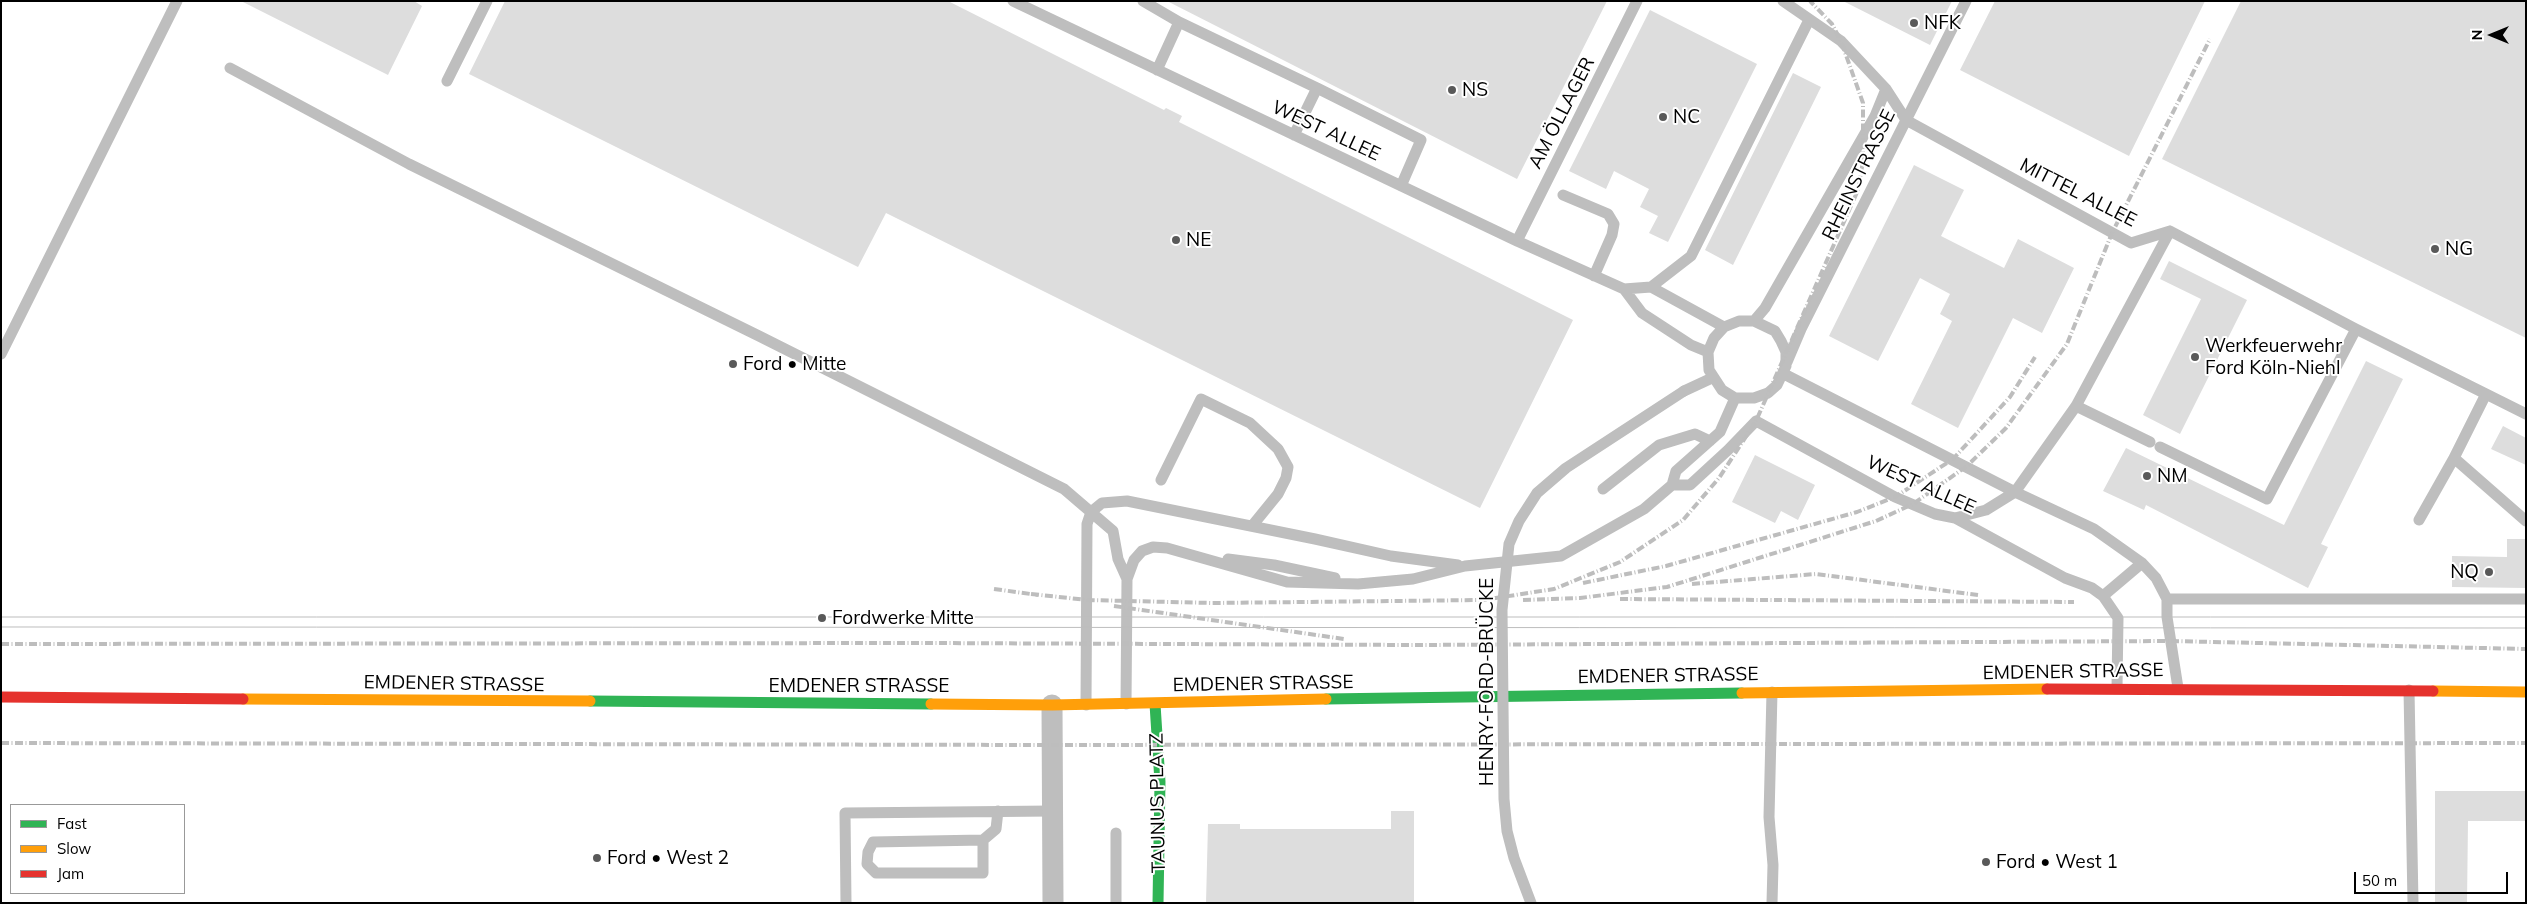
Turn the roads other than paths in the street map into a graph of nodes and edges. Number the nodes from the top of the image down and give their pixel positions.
1 (177, 1) edge
2 (486, 1) edge
3 (1013, 1) edge
4 (1143, 1) edge
5 (1637, 1) edge
6 (1783, 1) edge
7 (1966, 1) edge
8 (1810, 20) junction
9 (1179, 22) junction
10 (230, 68) dead end
11 (1157, 70) junction
12 (447, 81) dead end
13 (1317, 88) junction
14 (1886, 89) junction
15 (1906, 120) junction
16 (1294, 135) junction
17 (1401, 186) junction
18 (1563, 195) dead end
19 (2170, 232) junction
20 (1517, 241) junction
21 (1594, 276) junction
22 (1651, 287) junction
23 (1624, 289) junction
24 (1754, 320) junction
25 (1724, 327) junction
26 (2356, 329) junction
27 (1708, 352) junction
28 (1, 354) edge
29 (1785, 370) junction
30 (1712, 378) junction
31 (2486, 394) junction
32 (1736, 398) junction
33 (1754, 398) junction
34 (2076, 406) junction
35 (2526, 414) edge
36 (1756, 420) junction
37 (1710, 441) junction
38 (2454, 458) junction
39 (1161, 480) dead end
40 (1672, 485) junction
41 (1603, 489) dead end
42 (2015, 492) junction
43 (1091, 512) junction
44 (1955, 518) junction
45 (2419, 520) dead end
46 (2526, 521) edge
47 (1252, 526) junction
48 (2142, 563) junction
49 (1465, 566) junction
50 (1127, 579) junction
51 (2103, 596) junction
52 (2167, 599) junction
53 (2526, 599) edge
54 (2117, 688) junction
55 (2178, 688) junction
56 (2409, 690) junction
57 (1772, 692) junction
58 (2526, 692) edge
59 (1, 696) edge
60 (1126, 704) junction
61 (1155, 704) junction
62 (1052, 705) junction
63 (1086, 705) junction
64 (998, 811) junction
65 (1052, 811) junction
66 (1116, 833) dead end
67 (983, 840) junction
68 (846, 903) edge
69 (1052, 903) edge
70 (1116, 903) edge
71 (1158, 903) edge
72 (1531, 903) edge
73 (1772, 903) edge
74 (2413, 903) edge

1 - 28 lane
2 - 12 lane
3 - 11 lane, WEST ALLEE
4 - 9 lane
5 - 20 lane, AM ÖLLAGER
6 - 8 lane, MITTEL ALLEE
7 - 15 lane, RHEINSTRASSE
8 - 14 lane, MITTEL ALLEE
8 - 22 lane
9 - 11 lane
9 - 13 lane
10 - 43 lane
11 - 16 lane, WEST ALLEE
13 - 16 lane
13 - 17 lane
14 - 15 lane, MITTEL ALLEE
14 - 24 lane
15 - 19 lane, MITTEL ALLEE
15 - 29 lane, RHEINSTRASSE
16 - 17 lane, WEST ALLEE
17 - 20 lane, WEST ALLEE
18 - 21 lane
19 - 26 lane
19 - 34 lane
20 - 21 lane, WEST ALLEE
21 - 23 lane, WEST ALLEE
22 - 23 lane, WEST ALLEE
22 - 25 lane
23 - 27 lane, WEST ALLEE
24 - 25 lane
24 - 29 lane
25 - 27 lane
26 - 31 lane
26 - 34 lane
27 - 30 lane
29 - 33 lane
29 - 42 lane, WEST ALLEE
30 - 32 lane
30 - 72 lane, HENRY-FORD-BRÜCKE, bridge
31 - 35 lane
31 - 38 lane
32 - 33 lane
32 - 37 lane
33 - 36 lane
34 - 42 lane
36 - 40 lane
36 - 44 lane, WEST ALLEE
37 - 40 lane
37 - 41 lane
38 - 45 lane
38 - 46 lane
39 - 47 lane
40 - 49 lane
42 - 44 lane
42 - 48 lane, WEST ALLEE
43 - 47 lane
43 - 50 lane
43 - 63 lane
44 - 51 lane, WEST ALLEE
47 - 49 lane
48 - 51 lane
48 - 52 lane, WEST ALLEE
49 - 50 lane
50 - 60 lane
51 - 54 lane
52 - 53 lane
52 - 55 lane
54 - 55 street, EMDENER STRASSE
54 - 57 street, EMDENER STRASSE
55 - 56 street, EMDENER STRASSE
56 - 58 street, EMDENER STRASSE
56 - 74 lane
57 - 61 street, EMDENER STRASSE
57 - 73 lane
59 - 62 street, EMDENER STRASSE
60 - 61 street, EMDENER STRASSE
60 - 63 street, EMDENER STRASSE
61 - 71 street, TAUNUS PLATZ
62 - 63 street, EMDENER STRASSE
62 - 65 street
64 - 65 lane
64 - 67 lane
64 - 68 lane
65 - 69 street
66 - 70 lane
67 - 67 lane

